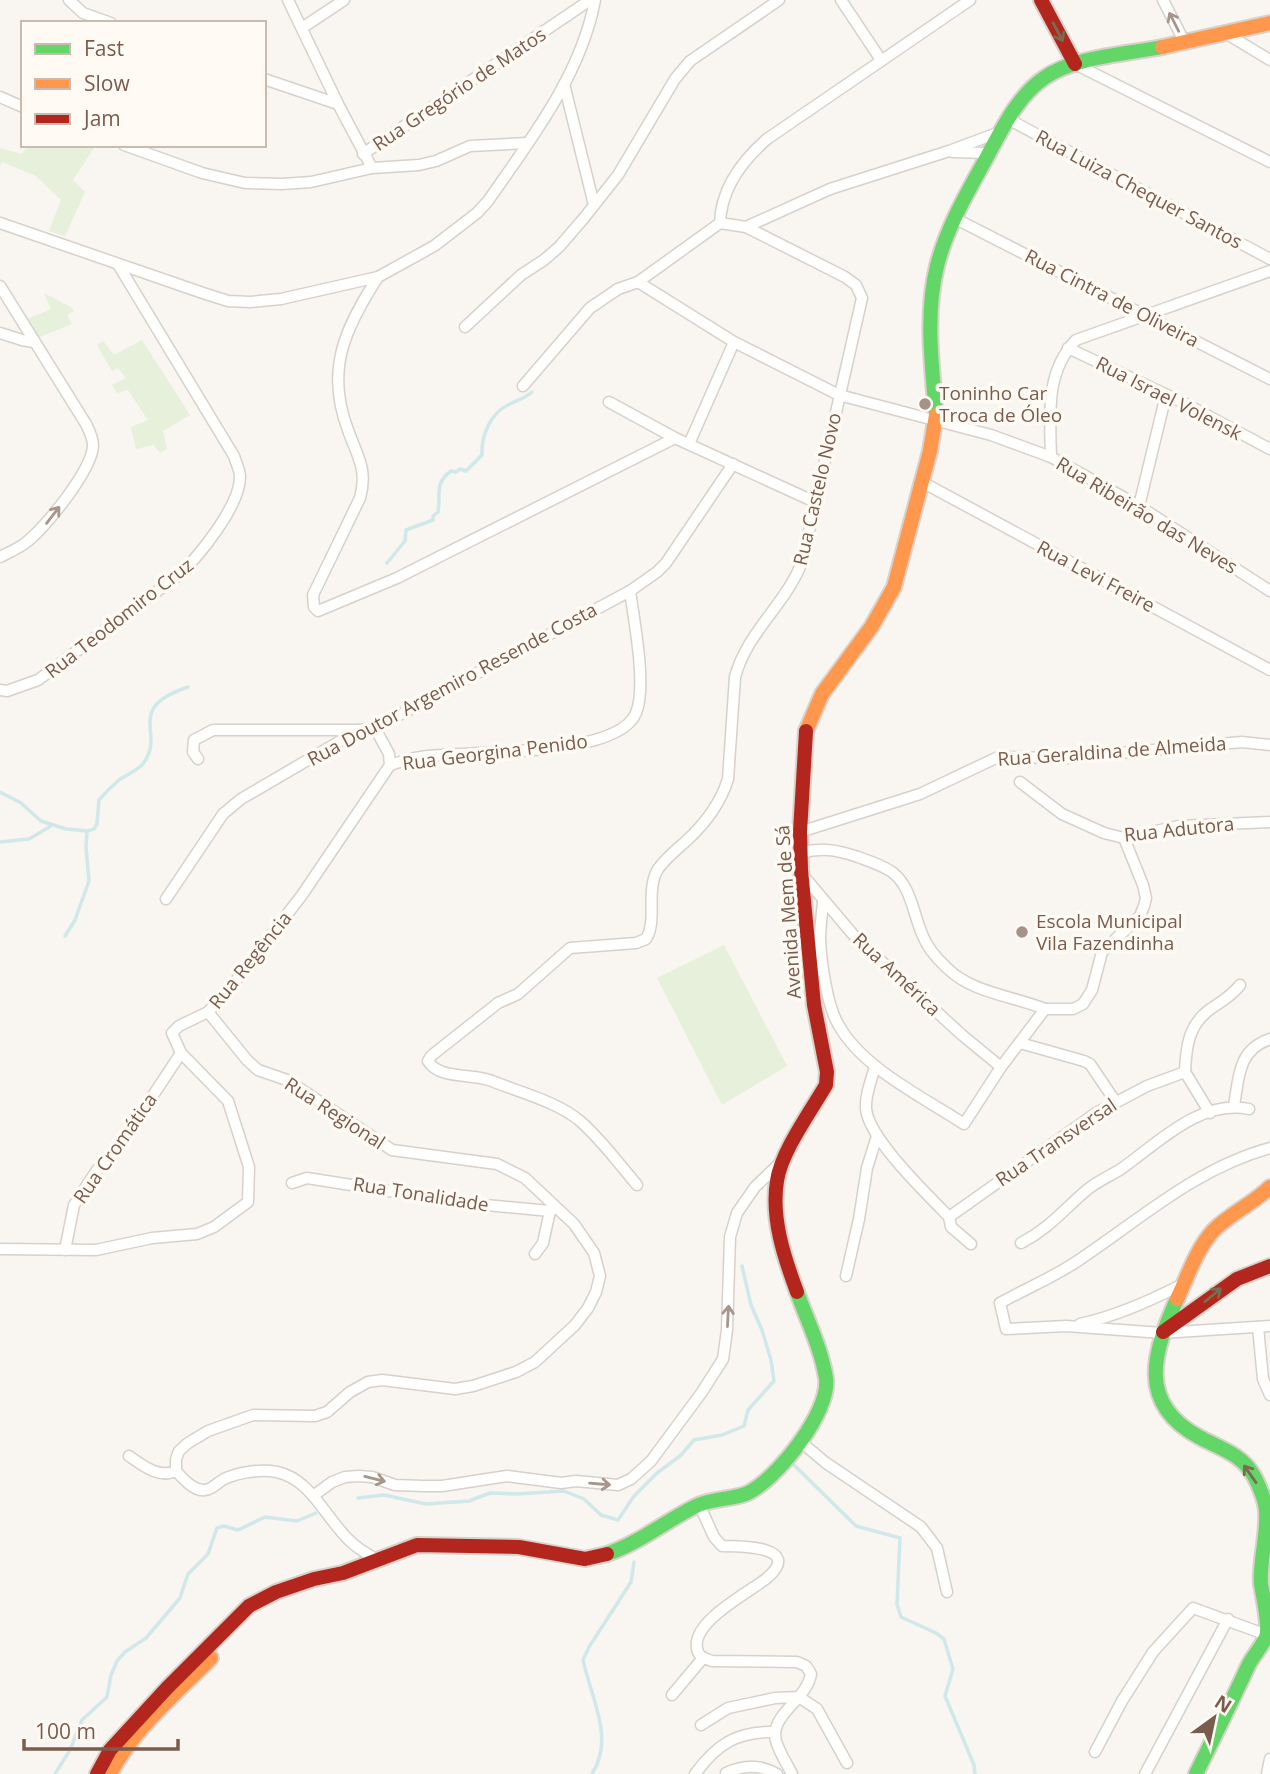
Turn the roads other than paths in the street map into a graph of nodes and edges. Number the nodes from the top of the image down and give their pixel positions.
1 (69, 0) edge
2 (288, 0) edge
3 (345, 0) edge
4 (592, 0) edge
5 (779, 0) edge
6 (841, 0) edge
7 (970, 0) edge
8 (1041, 0) edge
9 (1163, 0) edge
10 (105, 21) edge
11 (1270, 23) edge
12 (302, 28) junction
13 (1227, 34) junction
14 (1185, 43) junction
15 (881, 60) junction
16 (1270, 60) edge
17 (1075, 64) junction
18 (266, 80) edge
19 (564, 84) junction
20 (0, 97) edge
21 (338, 104) junction
22 (21, 106) edge
23 (1008, 119) junction
24 (1000, 132) junction
25 (527, 143) junction
26 (130, 147) edge
27 (949, 151) junction
28 (986, 153) junction
29 (363, 154) junction
30 (1270, 162) edge
31 (372, 168) junction
32 (594, 205) junction
33 (954, 218) junction
34 (0, 223) edge
35 (720, 223) junction
36 (746, 226) junction
37 (1270, 259) edge
38 (119, 266) junction
39 (1270, 271) edge
40 (378, 277) junction
41 (638, 282) junction
42 (0, 286) edge
43 (1145, 315) junction
44 (464, 327) dead end
45 (0, 332) edge
46 (34, 342) junction
47 (734, 342) junction
48 (1068, 348) junction
49 (1270, 379) edge
50 (523, 386) dead end
51 (839, 395) junction
52 (1167, 396) junction
53 (608, 402) dead end
54 (936, 420) junction
55 (674, 438) junction
56 (689, 444) junction
57 (1270, 449) edge
58 (1051, 457) junction
59 (733, 464) junction
60 (922, 482) junction
61 (815, 502) junction
62 (1139, 506) junction
63 (0, 557) edge
64 (630, 591) junction
65 (1270, 591) edge
66 (1270, 670) edge
67 (0, 690) edge
68 (375, 729) junction
69 (359, 730) junction
70 (1270, 745) edge
71 (198, 759) dead end
72 (390, 765) junction
73 (1020, 782) dead end
74 (1270, 822) edge
75 (800, 832) junction
76 (1124, 838) junction
77 (801, 853) junction
78 (801, 873) junction
79 (166, 899) dead end
80 (823, 902) junction
81 (1240, 985) dead end
82 (1045, 1009) junction
83 (208, 1012) junction
84 (1270, 1039) edge
85 (1020, 1043) junction
86 (181, 1053) junction
87 (875, 1067) junction
88 (1001, 1067) junction
89 (1185, 1072) junction
90 (1115, 1101) junction
91 (1234, 1106) junction
92 (1250, 1109) dead end
93 (1210, 1113) junction
94 (877, 1136) junction
95 (1270, 1147) edge
96 (784, 1159) junction
97 (292, 1182) dead end
98 (637, 1185) dead end
99 (1270, 1187) edge
100 (1264, 1198) edge
101 (554, 1209) junction
102 (949, 1217) junction
103 (971, 1244) dead end
104 (1021, 1244) dead end
105 (0, 1249) edge
106 (65, 1250) junction
107 (535, 1254) dead end
108 (1267, 1265) edge
109 (846, 1276) dead end
110 (1184, 1284) junction
111 (1066, 1326) junction
112 (1270, 1326) edge
113 (1258, 1327) junction
114 (1161, 1333) junction
115 (1270, 1395) edge
116 (801, 1442) junction
117 (128, 1456) dead end
118 (176, 1471) junction
119 (313, 1496) junction
120 (699, 1504) junction
121 (376, 1559) junction
122 (947, 1592) dead end
123 (252, 1609) junction
124 (1228, 1619) junction
125 (1268, 1635) edge
126 (703, 1658) junction
127 (672, 1695) dead end
128 (799, 1697) junction
129 (701, 1726) dead end
130 (775, 1732) junction
131 (1095, 1752) dead end
132 (1270, 1759) edge
133 (847, 1763) dead end
134 (726, 1773) edge
135 (97, 1774) edge
136 (110, 1774) edge
137 (695, 1774) edge
138 (777, 1774) edge
139 (792, 1774) edge
140 (1145, 1774) edge
141 (1196, 1774) edge
142 (1267, 1774) edge

1 - 10 street
2 - 12 street
3 - 12 street
4 - 19 street
4 - 29 street, Rua Gregório de Matos
5 - 32 street
6 - 15 street
7 - 15 street
8 -> 17 street
14 -> 9 street
11 - 13 street, Avenida Mem de Sá
12 - 21 street
13 - 14 street, Avenida Mem de Sá
13 - 16 street
14 - 17 street, Avenida Mem de Sá
15 - 35 street
17 - 23 street, Avenida Mem de Sá
17 - 30 street
18 - 21 street
19 - 25 street
19 - 32 street
20 - 22 street
21 - 29 street
23 - 24 street, Avenida Mem de Sá
23 - 37 street, Rua Luiza Chequer Santos
24 - 27 street
24 - 28 street, Avenida Mem de Sá
25 - 31 street
25 - 40 street
26 - 31 street
27 - 28 street
27 - 36 street
28 - 33 street, Avenida Mem de Sá
29 - 31 street
32 - 44 street
33 - 43 street, Rua Cintra de Oliveira
33 - 54 street, Avenida Mem de Sá
34 - 38 street
35 - 36 street
35 - 41 street
36 - 51 street, Rua Castelo Novo
38 - 40 street
38 - 67 street, Rua Teodomiro Cruz
39 - 43 street
40 - 55 street
41 - 47 street, Rua Ribeirão das Neves
41 - 50 street
42 - 46 street
43 - 48 street
43 - 49 street, Rua Cintra de Oliveira
45 - 46 street
63 -> 46 street
47 - 51 street, Rua Ribeirão das Neves
47 - 56 street
48 - 52 street, Rua Israel Volensk
48 - 58 street
51 - 54 street, Rua Ribeirão das Neves
51 - 61 street, Rua Castelo Novo
52 - 57 street, Rua Israel Volensk
52 - 62 street
53 - 55 street
54 - 58 street, Rua Ribeirão das Neves
54 - 60 street, Avenida Mem de Sá
55 - 56 street
56 - 59 street
58 - 62 street, Rua Ribeirão das Neves
59 - 61 street
59 - 64 street, Rua Doutor Argemiro Resende Costa
60 - 66 street, Rua Levi Freire
60 - 75 street, Avenida Mem de Sá
61 - 98 street, Rua Castelo Novo
62 - 65 street, Rua Ribeirão das Neves
64 - 68 street, Rua Doutor Argemiro Resende Costa
64 - 72 street, Rua Georgina Penido
68 - 69 street, Rua Doutor Argemiro Resende Costa
68 - 72 street
69 - 71 street
69 - 79 street, Rua Doutor Argemiro Resende Costa
70 - 75 street, Rua Geraldina de Almeida
72 - 83 street, Rua Regência
73 - 76 street, Rua Adutora
74 - 76 street, Rua Adutora
75 - 77 street, Avenida Mem de Sá
76 - 82 street
77 - 78 street, Avenida Mem de Sá
77 - 82 street
78 - 80 street, Rua América
78 - 96 street, Avenida Mem de Sá
80 - 87 street
80 - 88 street, Rua América
81 - 89 street
82 - 85 street
83 - 86 street, Rua Regência
83 - 101 street, Rua Regional
84 - 91 street
85 - 88 street
85 - 90 street
86 - 106 street, Rua Cromática
86 - 106 street
87 - 88 street
87 - 94 street
89 - 90 street, Rua Transversal
89 - 93 street
90 - 102 street, Rua Transversal
91 - 92 street
91 - 93 street
93 - 104 street
94 - 102 street
94 - 109 street
95 - 111 street
96 - 116 street
119 -> 96 street, Avenida Mem de Sá
97 - 101 street, Rua Tonalidade
99 - 100 street
100 - 110 street
101 - 107 street
101 - 118 street, Rua Regional
102 - 103 street
105 - 106 street
114 -> 108 street
110 - 111 street
110 - 114 street
111 - 114 street
112 - 113 street
113 - 114 street
113 - 115 street
125 -> 114 street
116 - 120 street
116 - 122 street
117 - 118 street
118 - 119 street
119 - 121 street
120 - 121 street
120 - 126 street
121 - 123 street
123 - 135 street
123 - 136 street
124 - 125 street
124 - 131 street
124 - 140 street
125 - 141 street
126 - 127 street
126 - 128 street
128 - 129 street
128 - 130 street
128 - 133 street
130 - 137 street
130 - 139 street
132 - 142 street
134 - 138 street

